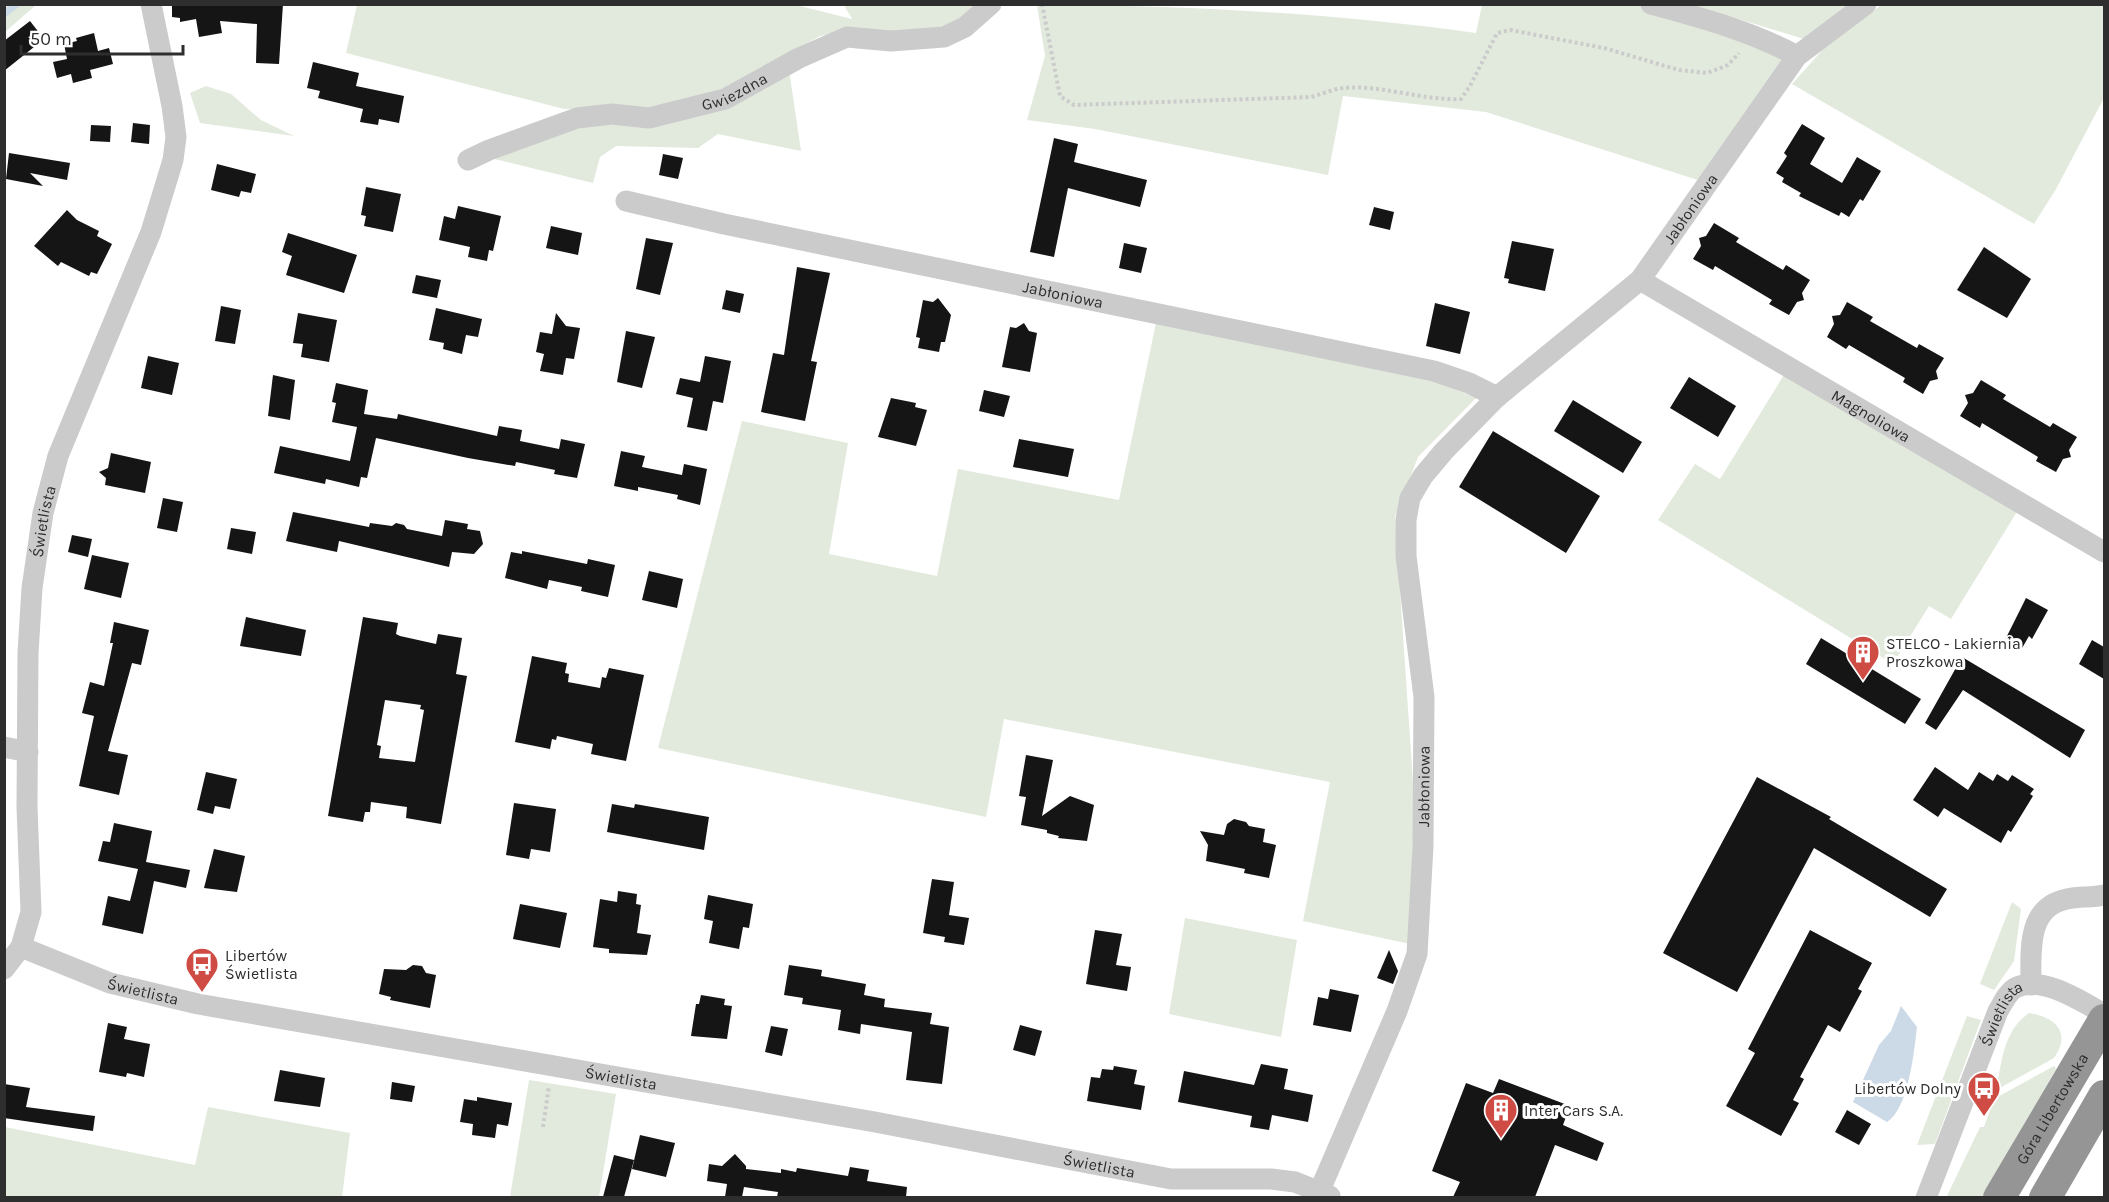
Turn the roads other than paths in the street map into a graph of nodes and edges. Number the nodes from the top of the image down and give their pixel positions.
1 (151, 4) edge
2 (991, 4) edge
3 (1651, 4) edge
4 (1866, 4) edge
5 (1797, 56) junction
6 (468, 160) dead end
7 (626, 201) dead end
8 (1640, 280) junction
9 (1497, 397) junction
10 (2104, 552) edge
11 (4, 747) edge
12 (28, 752) junction
13 (2104, 895) edge
14 (21, 947) junction
15 (4, 969) edge
16 (2031, 985) junction
17 (2104, 1014) edge
18 (2104, 1020) edge
19 (2104, 1096) edge
20 (1326, 1194) edge
21 (1926, 1197) edge
22 (1999, 1197) edge
23 (2045, 1197) edge

1 - 12 street, Świetlista
2 - 6 street, Gwiezdna
3 - 5 street
4 - 5 street, Jabłoniowa
5 - 8 street, Jabłoniowa
7 - 9 street, Jabłoniowa
8 - 9 street, Jabłoniowa
8 - 10 street, Magnoliowa
9 - 20 street, Jabłoniowa
11 - 12 street
12 - 14 street, Świetlista
13 - 16 street
14 - 15 street
14 - 20 street, Świetlista
16 - 17 street, Świetlista
16 - 21 street, Świetlista
18 - 22 highway, Góra Libertowska
19 - 23 highway

